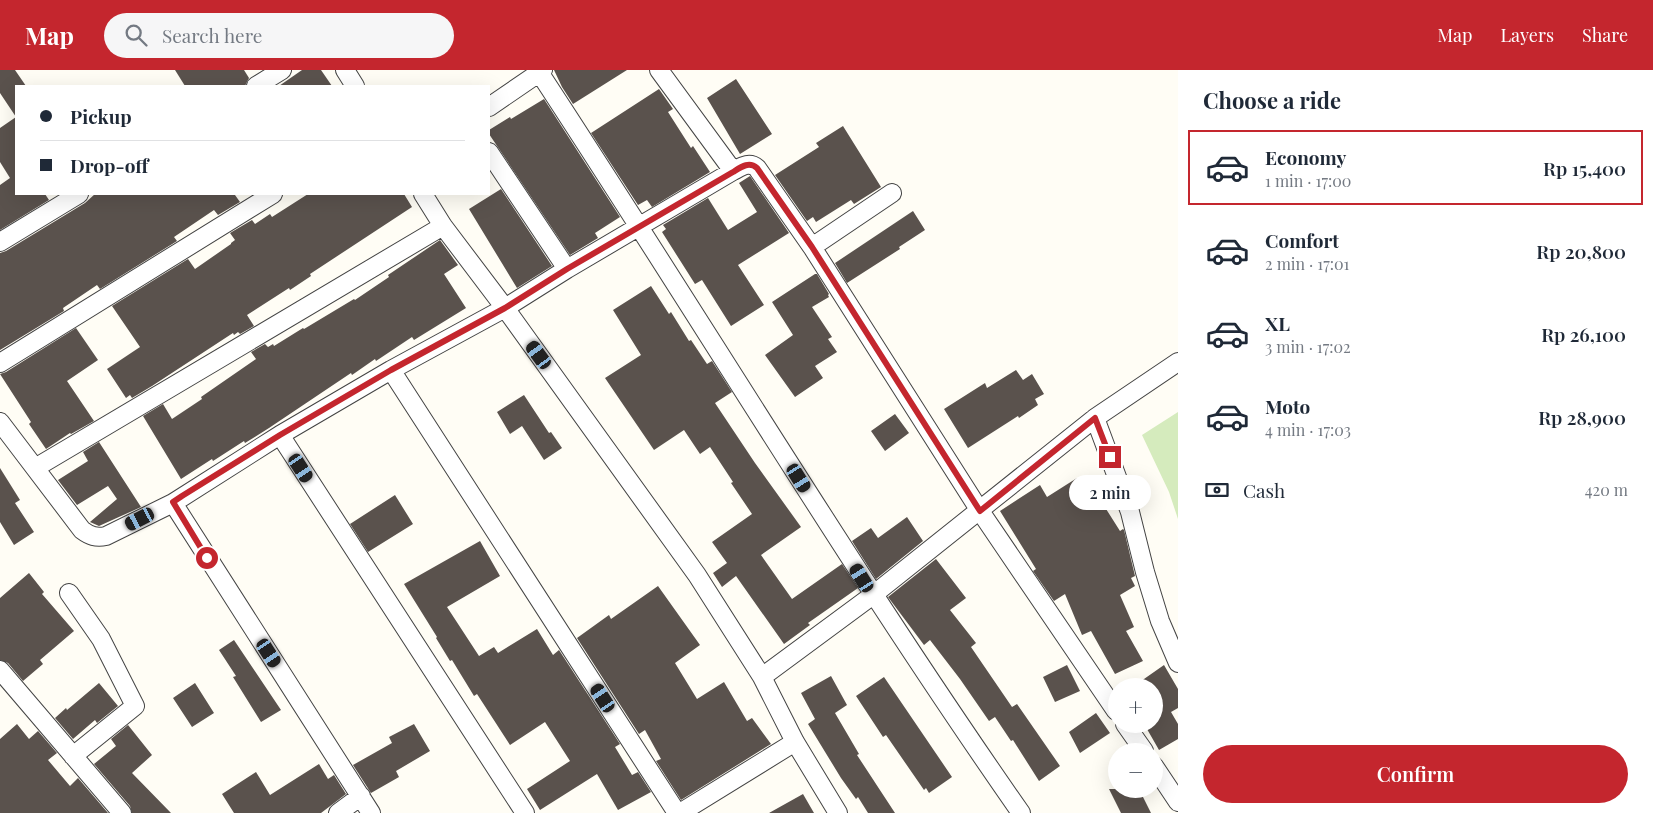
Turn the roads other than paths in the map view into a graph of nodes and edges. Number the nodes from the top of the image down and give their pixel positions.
1 (282, 70) edge
2 (345, 70) edge
3 (659, 70) edge
4 (541, 71) edge
5 (258, 85) edge
6 (354, 85) edge
7 (490, 106) edge
8 (490, 154) edge
9 (733, 172) junction
10 (892, 193) dead end
11 (77, 195) edge
12 (271, 195) edge
13 (424, 195) edge
14 (443, 226) junction
15 (640, 227) junction
16 (0, 242) edge
17 (812, 247) junction
18 (567, 269) junction
19 (505, 308) junction
20 (1178, 362) edge
21 (0, 363) edge
22 (391, 370) junction
23 (1098, 416) junction
24 (0, 422) edge
25 (280, 435) junction
26 (35, 468) junction
27 (173, 502) junction
28 (980, 511) junction
29 (69, 594) dead end
30 (873, 595) junction
31 (1178, 662) edge
32 (0, 670) edge
33 (762, 677) junction
34 (1108, 699) edge
35 (795, 742) junction
36 (73, 756) junction
37 (1163, 780) edge
38 (361, 796) junction
39 (1178, 802) edge
40 (122, 813) edge
41 (338, 813) edge
42 (372, 813) edge
43 (525, 813) edge
44 (679, 813) edge
45 (838, 813) edge
46 (1021, 813) edge

1 - 5 street
2 - 6 street
3 - 9 street
4 - 7 street
4 - 15 street
8 - 18 street
9 - 15 street
9 - 17 street
10 - 17 street
11 - 16 street
12 - 21 street
13 - 14 street
14 - 19 street
14 - 26 street
15 - 18 street
15 - 30 street
17 - 28 street
18 - 19 street
19 - 22 street
19 - 33 street
20 - 23 street
22 - 25 street
22 - 44 street
23 - 28 street
23 - 31 street
24 - 26 street
25 - 27 street
25 - 43 street
26 - 27 street
27 - 38 street
28 - 30 street
28 - 34 street
29 - 36 street
30 - 33 street
30 - 46 street
32 - 36 street
33 - 35 street
35 - 44 street
35 - 45 street
36 - 40 street
37 - 39 street
38 - 41 street
38 - 42 street

